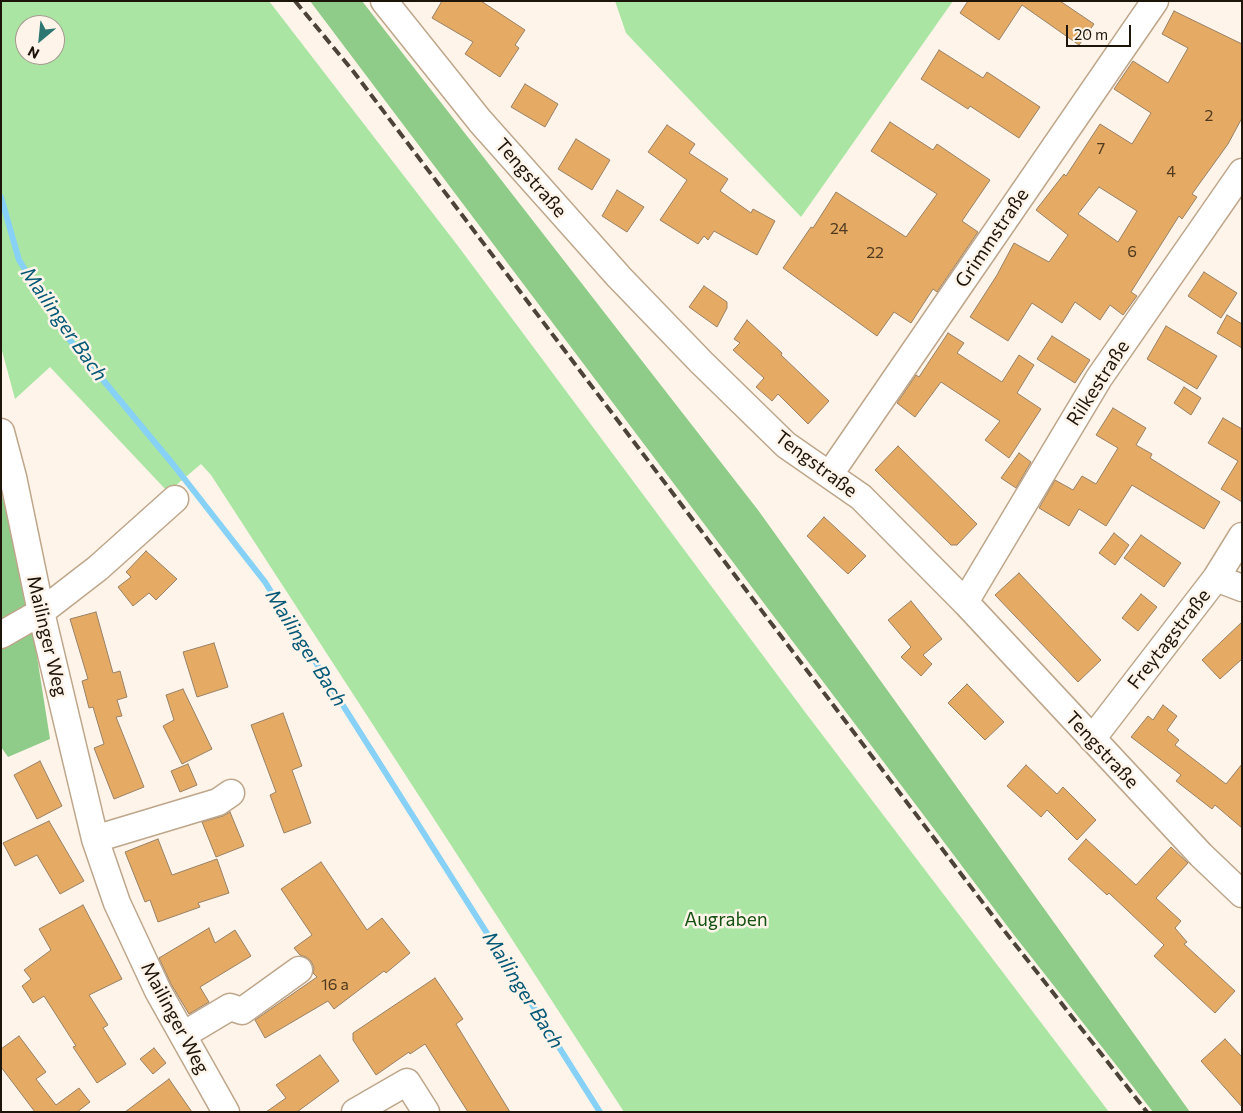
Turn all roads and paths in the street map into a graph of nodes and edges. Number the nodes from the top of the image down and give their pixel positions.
1 (384, 1) edge
2 (1155, 1) edge
3 (1242, 172) edge
4 (1, 432) edge
5 (830, 474) junction
6 (175, 499) dead end
7 (1242, 536) edge
8 (1216, 578) junction
9 (1242, 588) edge
10 (965, 602) junction
11 (41, 612) junction
12 (1, 635) edge
13 (1092, 739) junction
14 (231, 794) dead end
15 (95, 839) junction
16 (1242, 894) edge
17 (299, 970) dead end
18 (183, 1035) junction
19 (226, 1112) edge
20 (355, 1112) edge
21 (426, 1112) edge

1 - 5 street, Tengstraße
2 - 5 street, Grimmstraße
3 - 10 street, Rilkestraße
4 - 11 street, Mailinger Weg
5 - 10 street, Tengstraße
6 - 11 street
7 - 8 street, Freytagstraße
8 - 9 street
8 - 13 street, Freytagstraße
10 - 13 street, Tengstraße
11 - 12 street
11 - 15 street, Mailinger Weg
13 - 16 street, Tengstraße
14 - 15 street
15 - 18 street, Mailinger Weg
17 - 18 street
18 - 19 street, Mailinger Weg
20 - 21 street

